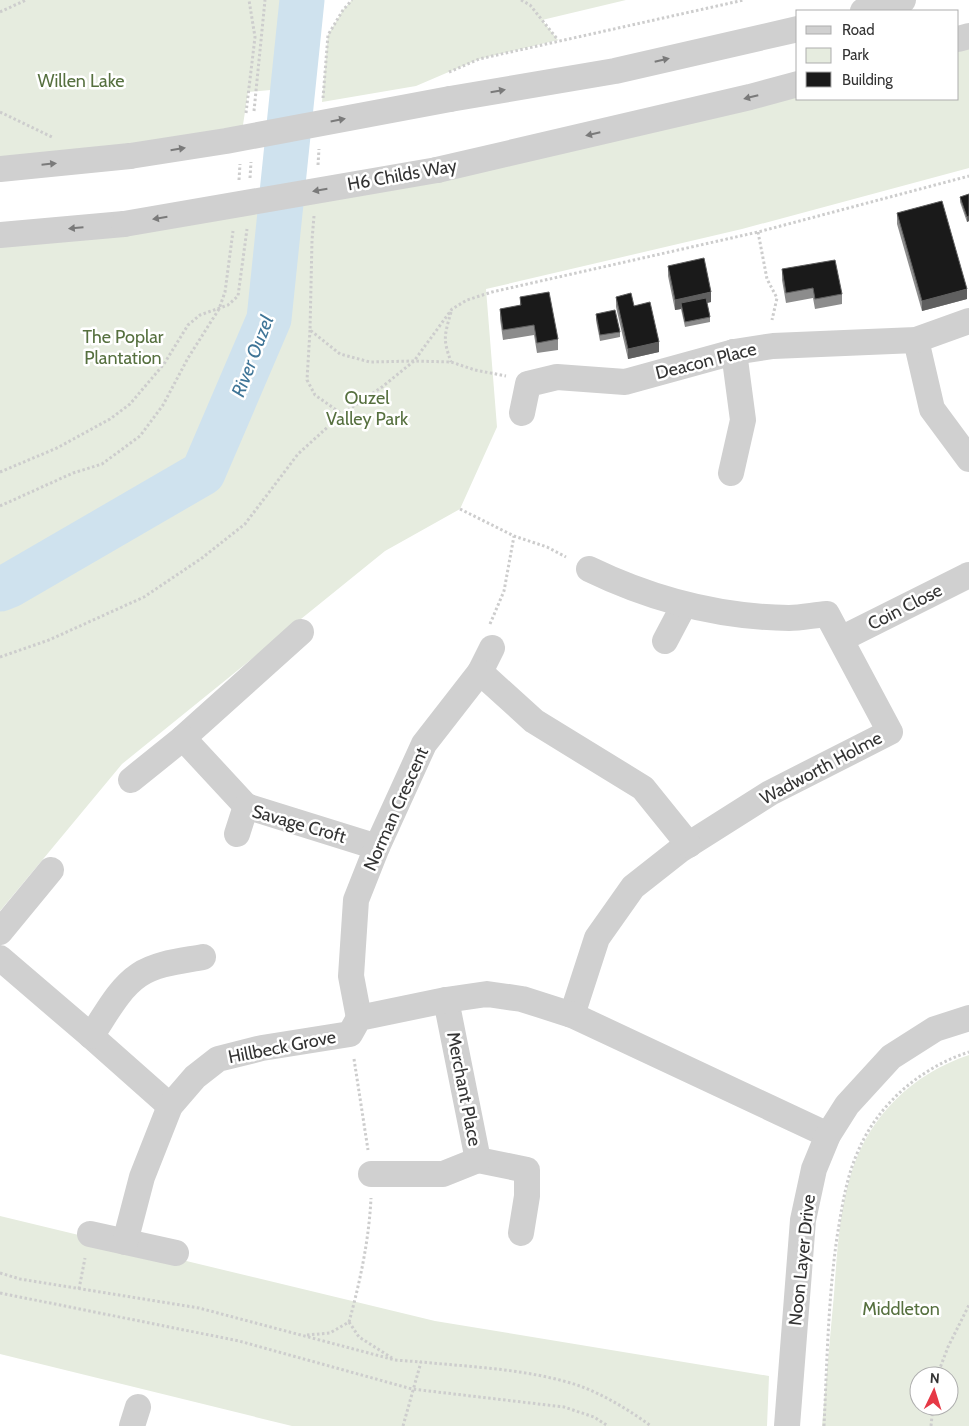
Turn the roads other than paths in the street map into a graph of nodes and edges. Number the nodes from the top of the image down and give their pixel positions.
1 (903, 0) edge
2 (867, 10) edge
3 (796, 29) edge
4 (796, 85) edge
5 (0, 169) edge
6 (0, 235) edge
7 (969, 321) edge
8 (916, 340) junction
9 (734, 352) junction
10 (522, 413) dead end
11 (969, 459) edge
12 (731, 473) dead end
13 (589, 569) road end
14 (969, 575) edge
15 (684, 605) junction
16 (301, 632) dead end
17 (490, 637) road end
18 (841, 639) junction
19 (666, 641) dead end
20 (480, 672) junction
21 (183, 738) junction
22 (132, 780) dead end
23 (246, 806) junction
24 (237, 834) dead end
25 (689, 844) junction
26 (377, 847) junction
27 (51, 870) dead end
28 (0, 932) edge
29 (203, 957) dead end
30 (0, 958) edge
31 (446, 1000) junction
32 (572, 1015) junction
33 (359, 1018) junction
34 (969, 1018) edge
35 (91, 1036) junction
36 (170, 1106) junction
37 (828, 1135) junction
38 (478, 1160) junction
39 (370, 1174) dead end
40 (520, 1233) dead end
41 (90, 1234) dead end
42 (126, 1242) junction
43 (176, 1253) dead end
44 (787, 1426) edge

1 - 2 street
5 -> 3 street, bridge
4 -> 6 street, H6 Childs Way, bridge
7 - 8 street, Deacon Place
8 - 9 street, Deacon Place
8 - 11 street
9 - 10 street, Deacon Place
9 - 12 street
13 - 15 street, Wadworth Holme
14 - 18 street, Coin Close
15 - 18 street, Wadworth Holme
15 - 19 street
16 - 21 street
17 - 20 street, Norman Crescent
18 - 25 street, Wadworth Holme
20 - 25 street
20 - 26 street, Norman Crescent
21 - 22 street
21 - 23 street
23 - 24 street, Savage Croft
23 - 26 street, Savage Croft
25 - 32 street, Wadworth Holme
26 - 33 street, Norman Crescent
27 - 28 street
29 - 35 street
30 - 35 street
31 - 32 street
31 - 33 street
31 - 38 street, Merchant Place
32 - 37 street
33 - 36 street, Hillbeck Grove
34 - 37 street, Noon Layer Drive
35 - 36 street
36 - 42 street, Hillbeck Grove
37 - 44 street, Noon Layer Drive
38 - 39 street
38 - 40 street, Merchant Place
41 - 42 street
42 - 43 street

